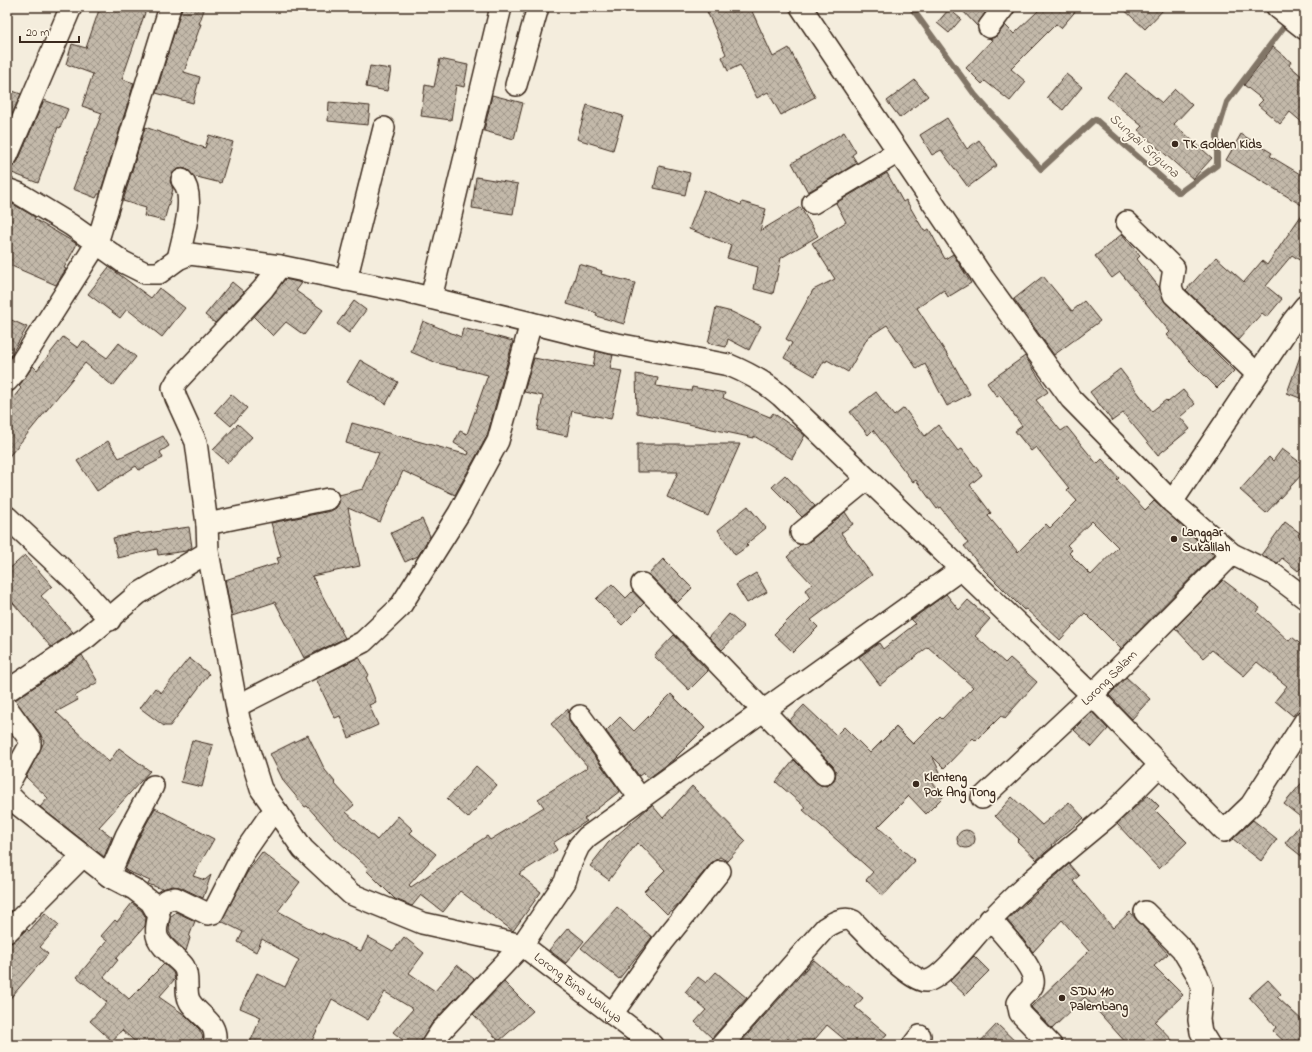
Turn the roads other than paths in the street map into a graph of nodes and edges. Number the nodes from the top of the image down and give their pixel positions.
1 (71, 7) edge
2 (170, 7) edge
3 (501, 7) edge
4 (538, 7) edge
5 (801, 7) edge
6 (1004, 7) edge
7 (1281, 10) edge
8 (989, 27) dead end
9 (1303, 27) edge
10 (516, 85) dead end
11 (384, 128) dead end
12 (898, 152) junction
13 (7, 156) edge
14 (182, 180) dead end
15 (7, 189) edge
16 (813, 203) dead end
17 (1127, 222) dead end
18 (97, 243) junction
19 (178, 259) junction
20 (280, 266) junction
21 (346, 280) junction
22 (431, 298) junction
23 (1305, 306) edge
24 (531, 323) junction
25 (1257, 374) junction
26 (7, 381) edge
27 (868, 479) junction
28 (328, 499) dead end
29 (1172, 502) junction
30 (7, 517) edge
31 (207, 524) junction
32 (801, 533) dead end
33 (208, 552) junction
34 (1232, 554) junction
35 (961, 569) junction
36 (642, 584) dead end
37 (1305, 598) edge
38 (110, 620) junction
39 (7, 691) edge
40 (1092, 695) junction
41 (237, 706) junction
42 (7, 708) edge
43 (764, 710) junction
44 (580, 716) dead end
45 (1305, 720) edge
46 (1159, 766) junction
47 (824, 774) dead end
48 (153, 786) dead end
49 (640, 798) junction
50 (982, 798) dead end
51 (278, 813) junction
52 (83, 856) junction
53 (720, 871) dead end
54 (109, 876) junction
55 (156, 909) junction
56 (1145, 912) dead end
57 (990, 919) junction
58 (7, 932) edge
59 (522, 945) junction
60 (612, 1014) junction
61 (214, 1045) edge
62 (432, 1045) edge
63 (653, 1045) edge
64 (722, 1045) edge
65 (1051, 1045) edge
66 (1209, 1045) edge

1 - 13 street
2 - 18 street
3 - 22 street
4 - 10 street
5 - 12 street
6 - 8 street
7 - 9 street
11 - 21 street
12 - 16 street
12 - 29 street
14 - 19 street
15 - 18 street
17 - 25 street
18 - 19 street
18 - 26 street
19 - 20 street
20 - 21 street
20 - 31 street
21 - 22 street
22 - 24 street
23 - 25 street
24 - 27 street
24 - 41 street
25 - 29 street
27 - 32 street
27 - 35 street
28 - 31 street
29 - 34 street
30 - 38 street
31 - 33 street
33 - 38 street
33 - 41 street
34 - 37 street
34 - 40 street, Lorong Salam
35 - 40 street
35 - 43 street
36 - 43 street
38 - 39 street
40 - 46 street
40 - 50 street, Lorong Salam
41 - 51 street
42 - 52 street
43 - 47 street
43 - 49 street
44 - 49 street
45 - 46 street
46 - 57 street
48 - 54 street
49 - 59 street
51 - 55 street
51 - 59 street
52 - 54 street
52 - 58 street
53 - 60 street
54 - 55 street
55 - 61 street
56 - 66 street
57 - 64 street
57 - 65 street
59 - 60 street, Lorong Bina Waluya
59 - 62 street
60 - 63 street, Lorong Bina Waluya

